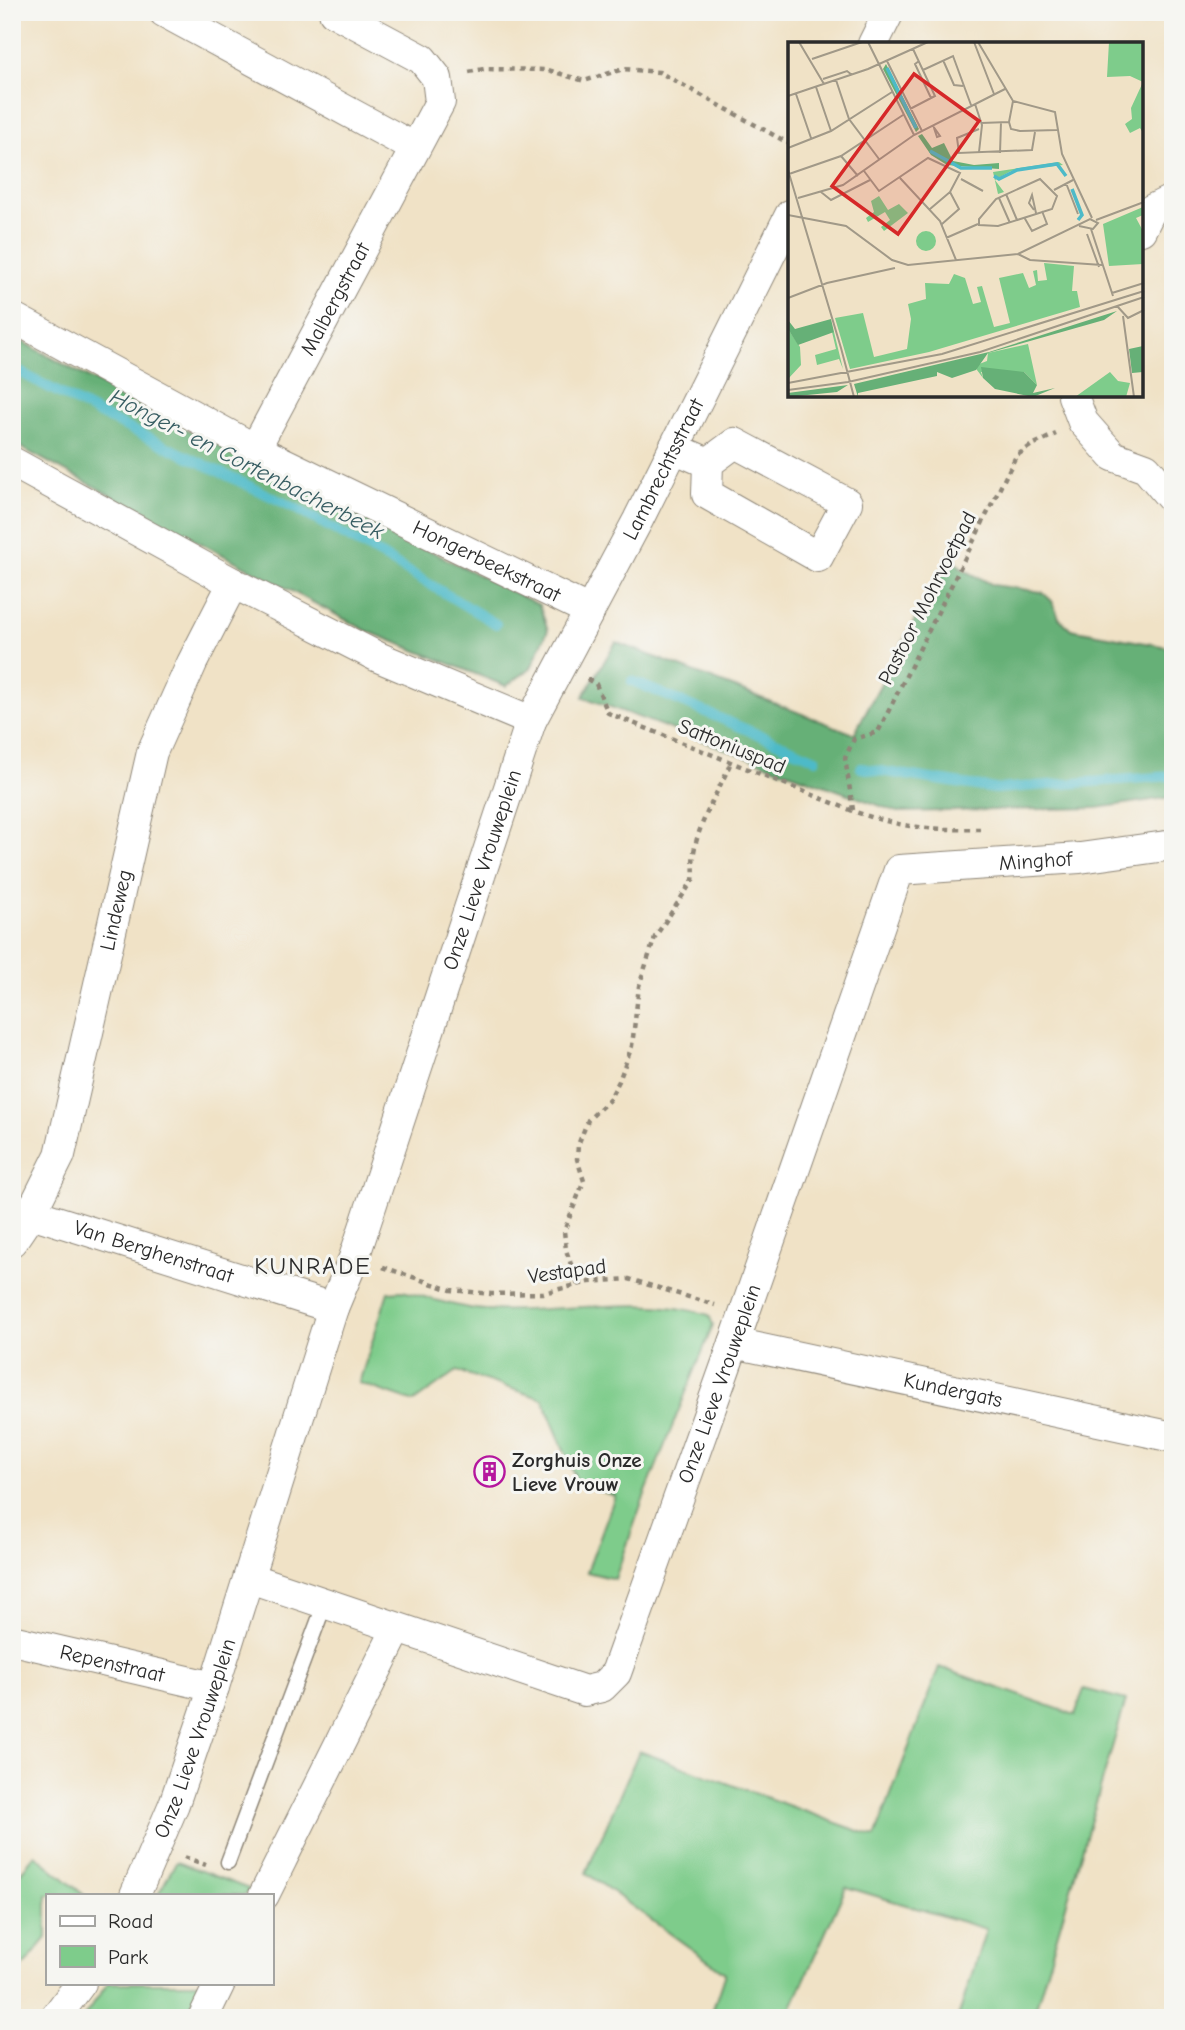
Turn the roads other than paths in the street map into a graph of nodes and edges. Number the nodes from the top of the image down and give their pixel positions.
1 (164, 12) edge
2 (334, 12) edge
3 (889, 12) edge
4 (874, 42) edge
5 (415, 148) junction
6 (1173, 199) edge
7 (788, 217) edge
8 (1143, 226) edge
9 (12, 317) edge
10 (1078, 409) edge
11 (674, 448) junction
12 (255, 449) junction
13 (12, 462) edge
14 (708, 463) junction
15 (1173, 500) edge
16 (233, 583) junction
17 (590, 611) junction
18 (531, 721) junction
19 (1173, 845) edge
20 (899, 870) joint
21 (22, 1211) edge
22 (12, 1241) edge
23 (333, 1308) junction
24 (734, 1343) junction
25 (1173, 1437) edge
26 (250, 1578) junction
27 (325, 1603) junction
28 (397, 1629) junction
29 (12, 1640) edge
30 (215, 1687) junction
31 (229, 1862) dead end
32 (135, 1894) edge
33 (264, 1894) edge
34 (80, 1984) edge
35 (220, 1984) edge
36 (55, 2018) edge
37 (203, 2018) edge

1 - 5 street
2 - 5 street, Malbergstraat
3 - 4 street
5 - 12 street, Malbergstraat
6 - 8 street
7 - 11 street, Lambrechtsstraat
9 - 12 street, Hongerbeekstraat
10 - 15 street
11 - 14 street
11 - 17 street, Lambrechtsstraat
12 - 17 street, Hongerbeekstraat
13 - 16 street
14 - 14 street
16 - 18 street
16 - 21 street, Lindeweg
17 - 18 street, Lambrechtsstraat
18 - 23 street, Onze Lieve Vrouweplein
19 - 20 street, Minghof
20 - 24 street, Onze Lieve Vrouweplein
21 - 22 street, Lindeweg
21 - 23 street, Van Berghenstraat
23 - 26 street, Onze Lieve Vrouweplein
24 - 25 street, Kundergats
24 - 28 street, Onze Lieve Vrouweplein
26 - 27 street, Onze Lieve Vrouweplein
26 - 30 street, Onze Lieve Vrouweplein
27 - 28 street, Onze Lieve Vrouweplein
27 - 31 lane
28 - 33 street
29 - 30 street, Repenstraat
30 - 32 street, Onze Lieve Vrouweplein
34 - 36 street
35 - 37 street

